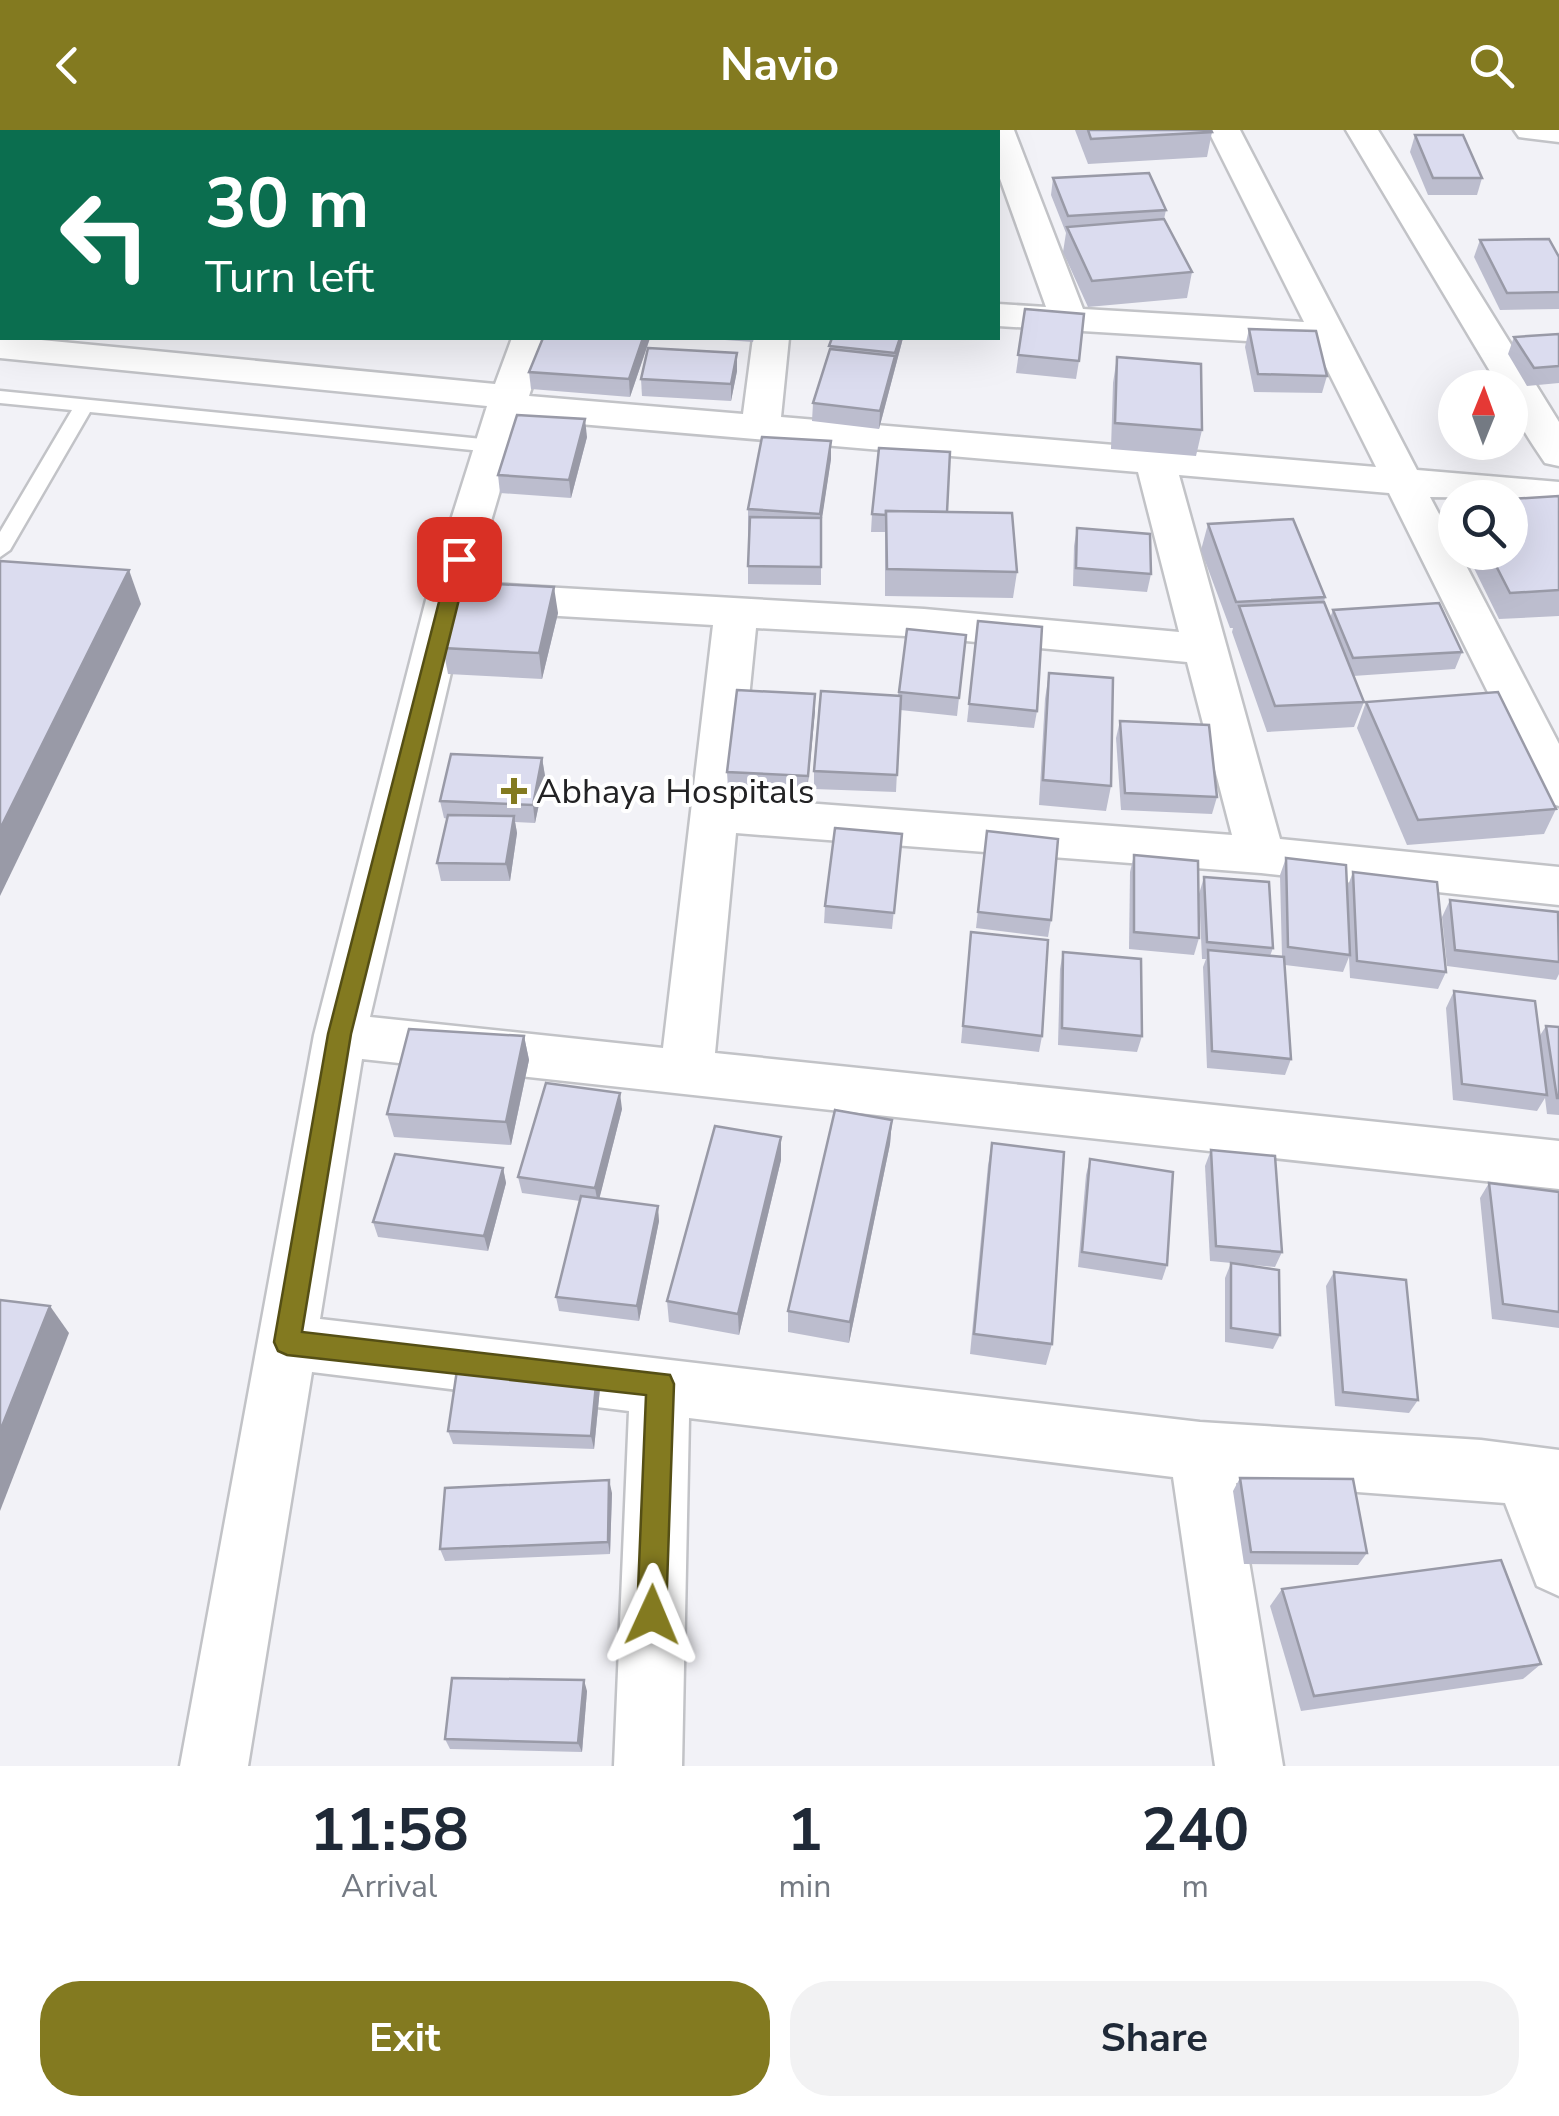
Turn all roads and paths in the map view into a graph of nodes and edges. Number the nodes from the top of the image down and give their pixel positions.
1 (1224, 130) edge
2 (1362, 130) edge
3 (1530, 130) edge
4 (1559, 132) edge
5 (1000, 142) edge
6 (1012, 211) edge
7 (1000, 315) edge
8 (1068, 320) junction
9 (1326, 335) junction
10 (529, 340) edge
11 (771, 340) edge
12 (0, 347) edge
13 (0, 397) edge
14 (84, 406) junction
15 (503, 416) junction
16 (761, 428) junction
17 (1559, 454) edge
18 (1155, 460) junction
19 (1403, 482) junction
20 (1559, 494) edge
21 (0, 550) edge
22 (448, 596) junction
23 (736, 610) junction
24 (1204, 650) junction
25 (1559, 789) edge
26 (716, 814) junction
27 (1261, 855) junction
28 (1559, 886) edge
29 (340, 1034) junction
30 (688, 1072) junction
31 (1559, 1165) edge
32 (287, 1342) junction
33 (660, 1384) junction
34 (1200, 1452) junction
35 (1542, 1478) edge
36 (1559, 1564) edge
37 (214, 1766) edge
38 (648, 1766) edge
39 (1249, 1766) edge

1 - 9 street
2 - 17 street
3 - 4 street
5 - 6 street
6 - 8 street
7 - 8 street
8 - 9 street
9 - 19 street
10 - 15 street
11 - 16 street
12 - 15 street
13 - 14 lane
14 - 15 lane
14 - 21 lane
15 - 16 street
15 - 22 street
16 - 18 street
18 - 19 street
18 - 24 street
19 - 20 street
19 - 25 street
22 - 23 street
22 - 29 street
23 - 24 street
23 - 26 street
24 - 27 street
26 - 27 street
26 - 30 street
27 - 28 street
29 - 30 street
29 - 32 street
30 - 31 street
32 - 33 street
32 - 37 street
33 - 34 street
33 - 38 street
34 - 35 street
34 - 39 street
35 - 36 street

